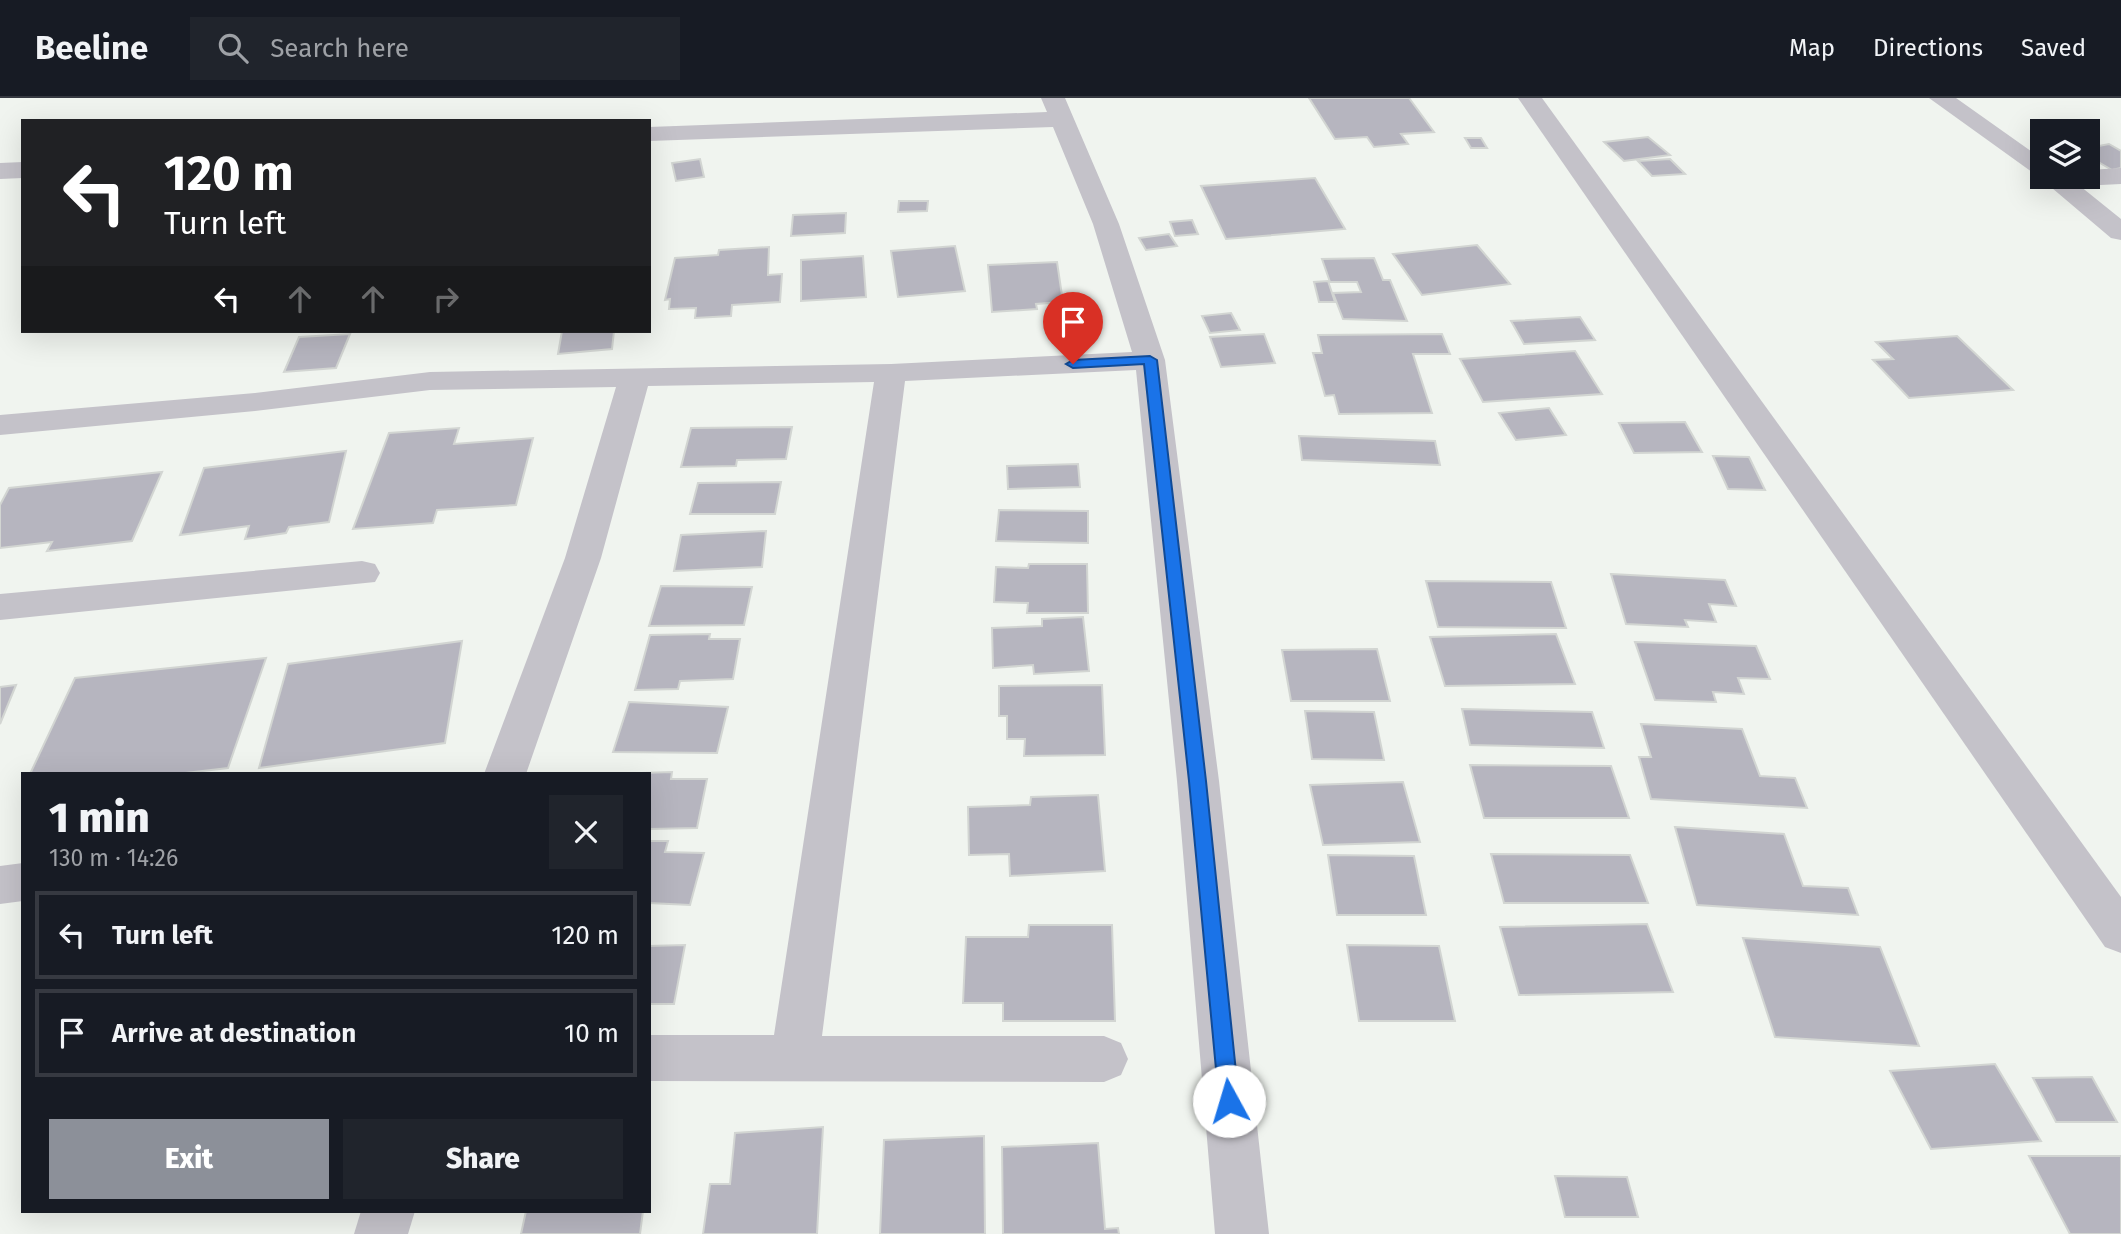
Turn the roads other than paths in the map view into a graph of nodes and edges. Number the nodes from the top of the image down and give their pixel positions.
1 (1530, 98) edge
2 (1941, 98) edge
3 (1057, 108) edge
4 (651, 134) edge
5 (2030, 161) edge
6 (21, 170) edge
7 (0, 171) edge
8 (2100, 176) edge
9 (2121, 176) edge
10 (2067, 189) edge
11 (2121, 232) edge
12 (1150, 360) junction
13 (891, 373) junction
14 (634, 380) junction
15 (0, 425) edge
16 (362, 573) dead end
17 (0, 607) edge
18 (506, 772) edge
19 (21, 882) edge
20 (0, 885) edge
21 (2121, 933) edge
22 (651, 1058) edge
23 (795, 1058) junction
24 (1104, 1059) dead end
25 (386, 1213) edge
26 (381, 1234) edge
27 (1242, 1234) edge

1 - 21 street
2 - 5 street
3 - 4 street
3 - 12 street
6 - 7 street
8 - 9 street
10 - 11 street
12 - 13 street
12 - 27 street
13 - 14 street
13 - 23 street
14 - 15 street
14 - 18 street
16 - 17 street
19 - 20 street
22 - 23 street
23 - 24 street
25 - 26 street

